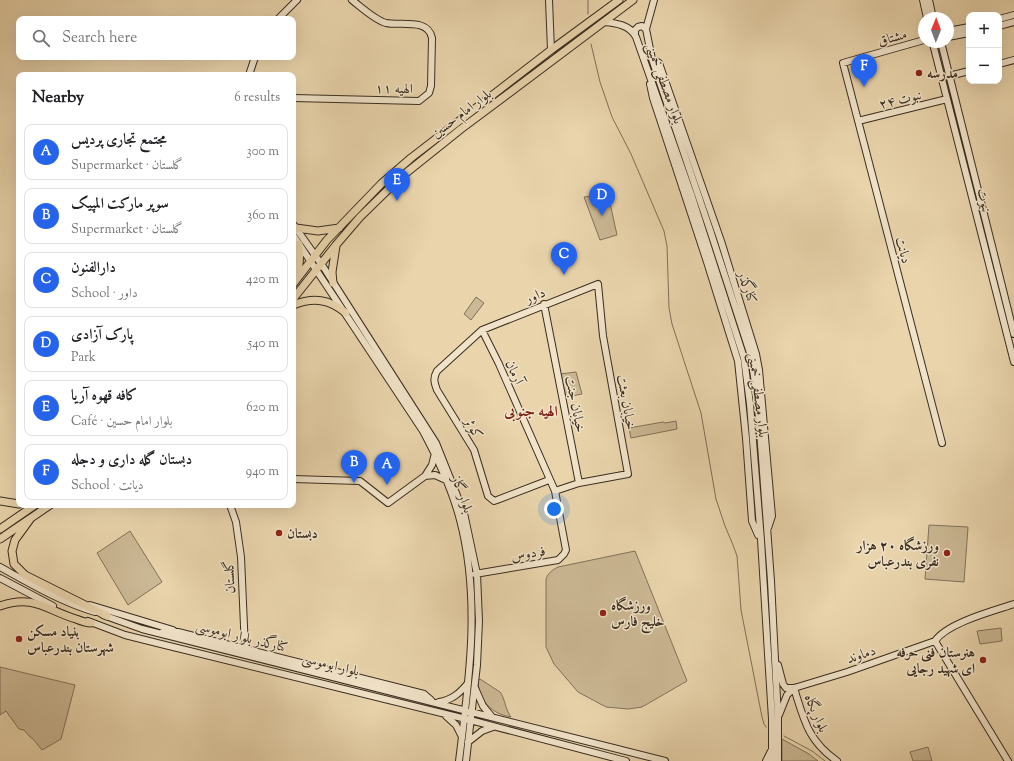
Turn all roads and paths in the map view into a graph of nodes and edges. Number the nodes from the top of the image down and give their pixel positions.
1 (298, 0) edge
2 (352, 0) edge
3 (549, 0) edge
4 (619, 0) edge
5 (633, 0) edge
6 (654, 0) edge
7 (923, 0) edge
8 (929, 0) edge
9 (926, 12) edge
10 (932, 12) edge
11 (1014, 15) edge
12 (281, 16) edge
13 (1002, 18) edge
14 (604, 22) junction
15 (1014, 22) edge
16 (1002, 25) edge
17 (966, 28) edge
18 (646, 29) junction
19 (954, 30) edge
20 (635, 34) junction
21 (966, 34) edge
22 (954, 36) edge
23 (918, 42) edge
24 (932, 48) edge
25 (943, 48) edge
26 (551, 50) junction
27 (254, 60) edge
28 (1014, 60) edge
29 (843, 63) joint
30 (1002, 63) edge
31 (250, 72) edge
32 (966, 72) edge
33 (950, 76) junction
34 (296, 98) edge
35 (947, 99) junction
36 (858, 122) junction
37 (964, 137) junction
38 (957, 139) junction
39 (296, 226) edge
40 (296, 227) edge
41 (339, 228) junction
42 (985, 233) junction
43 (296, 240) edge
44 (298, 244) junction
45 (336, 245) junction
46 (316, 255) junction
47 (310, 262) junction
48 (321, 263) junction
49 (316, 270) junction
50 (296, 279) edge
51 (296, 280) edge
52 (333, 283) junction
53 (598, 284) joint
54 (296, 295) edge
55 (544, 304) junction
56 (296, 305) edge
57 (346, 314) junction
58 (482, 330) junction
59 (1014, 334) edge
60 (1014, 359) edge
61 (942, 443) dead end
62 (435, 453) junction
63 (425, 476) junction
64 (296, 479) edge
65 (446, 480) junction
66 (549, 480) junction
67 (579, 483) junction
68 (555, 491) junction
69 (0, 501) edge
70 (16, 504) edge
71 (31, 508) edge
72 (46, 508) edge
73 (231, 508) edge
74 (31, 518) junction
75 (0, 529) edge
76 (0, 539) edge
77 (0, 567) edge
78 (477, 574) junction
79 (470, 575) junction
80 (0, 578) edge
81 (771, 581) junction
82 (762, 582) junction
83 (74, 600) junction
84 (1014, 604) edge
85 (0, 606) edge
86 (107, 616) junction
87 (91, 623) junction
88 (178, 632) junction
89 (158, 633) junction
90 (935, 641) junction
91 (245, 649) junction
92 (775, 652) junction
93 (318, 667) junction
94 (327, 675) junction
95 (366, 680) junction
96 (471, 684) junction
97 (373, 687) junction
98 (794, 688) junction
99 (434, 702) junction
100 (468, 711) junction
101 (443, 714) junction
102 (492, 717) junction
103 (778, 718) junction
104 (467, 719) junction
105 (493, 727) junction
106 (462, 739) junction
107 (468, 742) junction
108 (775, 750) junction
109 (459, 761) edge
110 (466, 761) edge
111 (626, 761) edge
112 (665, 761) edge
113 (766, 761) edge
114 (772, 761) edge
115 (779, 761) edge
116 (837, 761) edge
117 (1008, 761) edge

1 - 12 main road
2 - 34 main road, الهیه ۱۱
3 - 26 main road
4 - 26 main road, بلوار امام حسین
5 - 14 main road, بلوار امام حسین
6 - 18 main road, بلوار مصطفی خمینی
7 - 9 main road
8 - 10 main road
11 - 13 main road
14 - 20 main road, بلوار مصطفی خمینی
14 - 45 main road, بلوار امام حسین
15 - 16 main road
17 - 19 main road
18 - 20 main road
18 - 81 main road, بلوار مصطفی خمینی
20 - 82 main road, بلوار مصطفی خمینی
21 - 22 main road
23 - 29 main road, مشتاق
24 - 35 main road, نبوت
25 - 33 main road, نبوت
26 - 41 main road, بلوار امام حسین
27 - 31 main road
28 - 30 main road
29 - 36 main road, دیانت
32 - 33 main road
33 - 37 main road, نبوت
35 - 36 main road, نبوت ۲۴
35 - 38 main road, نبوت
36 - 61 main road, دیانت
37 - 38 main road
37 - 42 main road, نبوت
38 - 42 main road, نبوت
39 - 41 main road
40 - 46 main road, بلوار گاز
41 - 46 main road, بلوار امام حسین
42 - 59 main road, نبوت
42 - 60 main road, نبوت
43 - 44 main road, بلوار گاز
44 - 47 main road, بلوار گاز
44 - 50 main road
45 - 48 main road, بلوار امام حسین
45 - 52 main road
46 - 47 main road, بلوار امام حسین
46 - 48 main road, بلوار گاز
47 - 49 main road, بلوار گاز
47 - 51 main road
48 - 49 main road, بلوار امام حسین
48 - 52 main road, بلوار گاز
49 - 54 main road
49 - 57 main road, بلوار گاز
52 - 78 main road, بلوار گاز
53 - 55 main road, داور
53 - 67 main road, خیابان بعثت
55 - 58 main road, داور
55 - 67 main road, خیابان جنت
56 - 57 main road
57 - 62 main road, بلوار گاز
58 - 66 main road, آرمان
58 - 66 main road, کوثر
62 - 63 main road
62 - 65 main road, بلوار گاز
63 - 64 main road
63 - 65 main road
65 - 79 main road, بلوار گاز
66 - 68 main road, آرمان
67 - 68 main road
68 - 78 main road, فردوس
69 - 70 main road
71 - 75 main road
72 - 74 main road
73 - 91 main road, گلستان
74 - 76 main road
74 - 83 main road
77 - 86 main road, بلوار ابوموسی
78 - 79 main road
78 - 96 main road, بلوار گاز
79 - 96 main road, بلوار گاز
80 - 87 main road, بلوار ابوموسی
81 - 82 main road
81 - 92 main road, بلوار مصطفی خمینی
82 - 108 main road, بلوار مصطفی خمینی
83 - 86 main road
83 - 88 main road
84 - 90 main road, دماوند
85 - 87 main road
86 - 89 main road, بلوار ابوموسی
87 - 101 main road, بلوار ابوموسی
88 - 89 main road, کنارگذر بلوار ابوموسی
88 - 91 main road, کنارگذر بلوار ابوموسی
89 - 94 main road, بلوار ابوموسی
90 - 98 main road, دماوند
90 - 117 main road
91 - 93 main road, کنارگذر بلوار ابوموسی
92 - 98 main road
92 - 103 main road, بلوار مصطفی خمینی
93 - 94 main road
93 - 95 main road, کنارگذر بلوار ابوموسی
94 - 97 main road, بلوار ابوموسی
95 - 97 main road
95 - 99 main road, کنارگذر بلوار ابوموسی
96 - 99 main road
96 - 100 main road, بلوار گاز
96 - 102 main road
97 - 99 main road, بلوار ابوموسی
98 - 103 main road
98 - 116 main road, بلوار پگاه
99 - 100 main road, بلوار ابوموسی
100 - 102 main road, بلوار ابوموسی
100 - 104 main road, بلوار گاز
101 - 104 main road, بلوار ابوموسی
101 - 106 main road
102 - 112 main road, بلوار ابوموسی
103 - 108 main road, بلوار مصطفی خمینی
104 - 105 main road, بلوار ابوموسی
104 - 106 main road, بلوار گاز
104 - 107 main road
105 - 107 main road
105 - 111 main road, بلوار ابوموسی
106 - 109 main road, بلوار گاز
107 - 110 main road
108 - 113 main road
108 - 114 main road, بلوار مصطفی خمینی
108 - 115 main road, بلوار مصطفی خمینی

